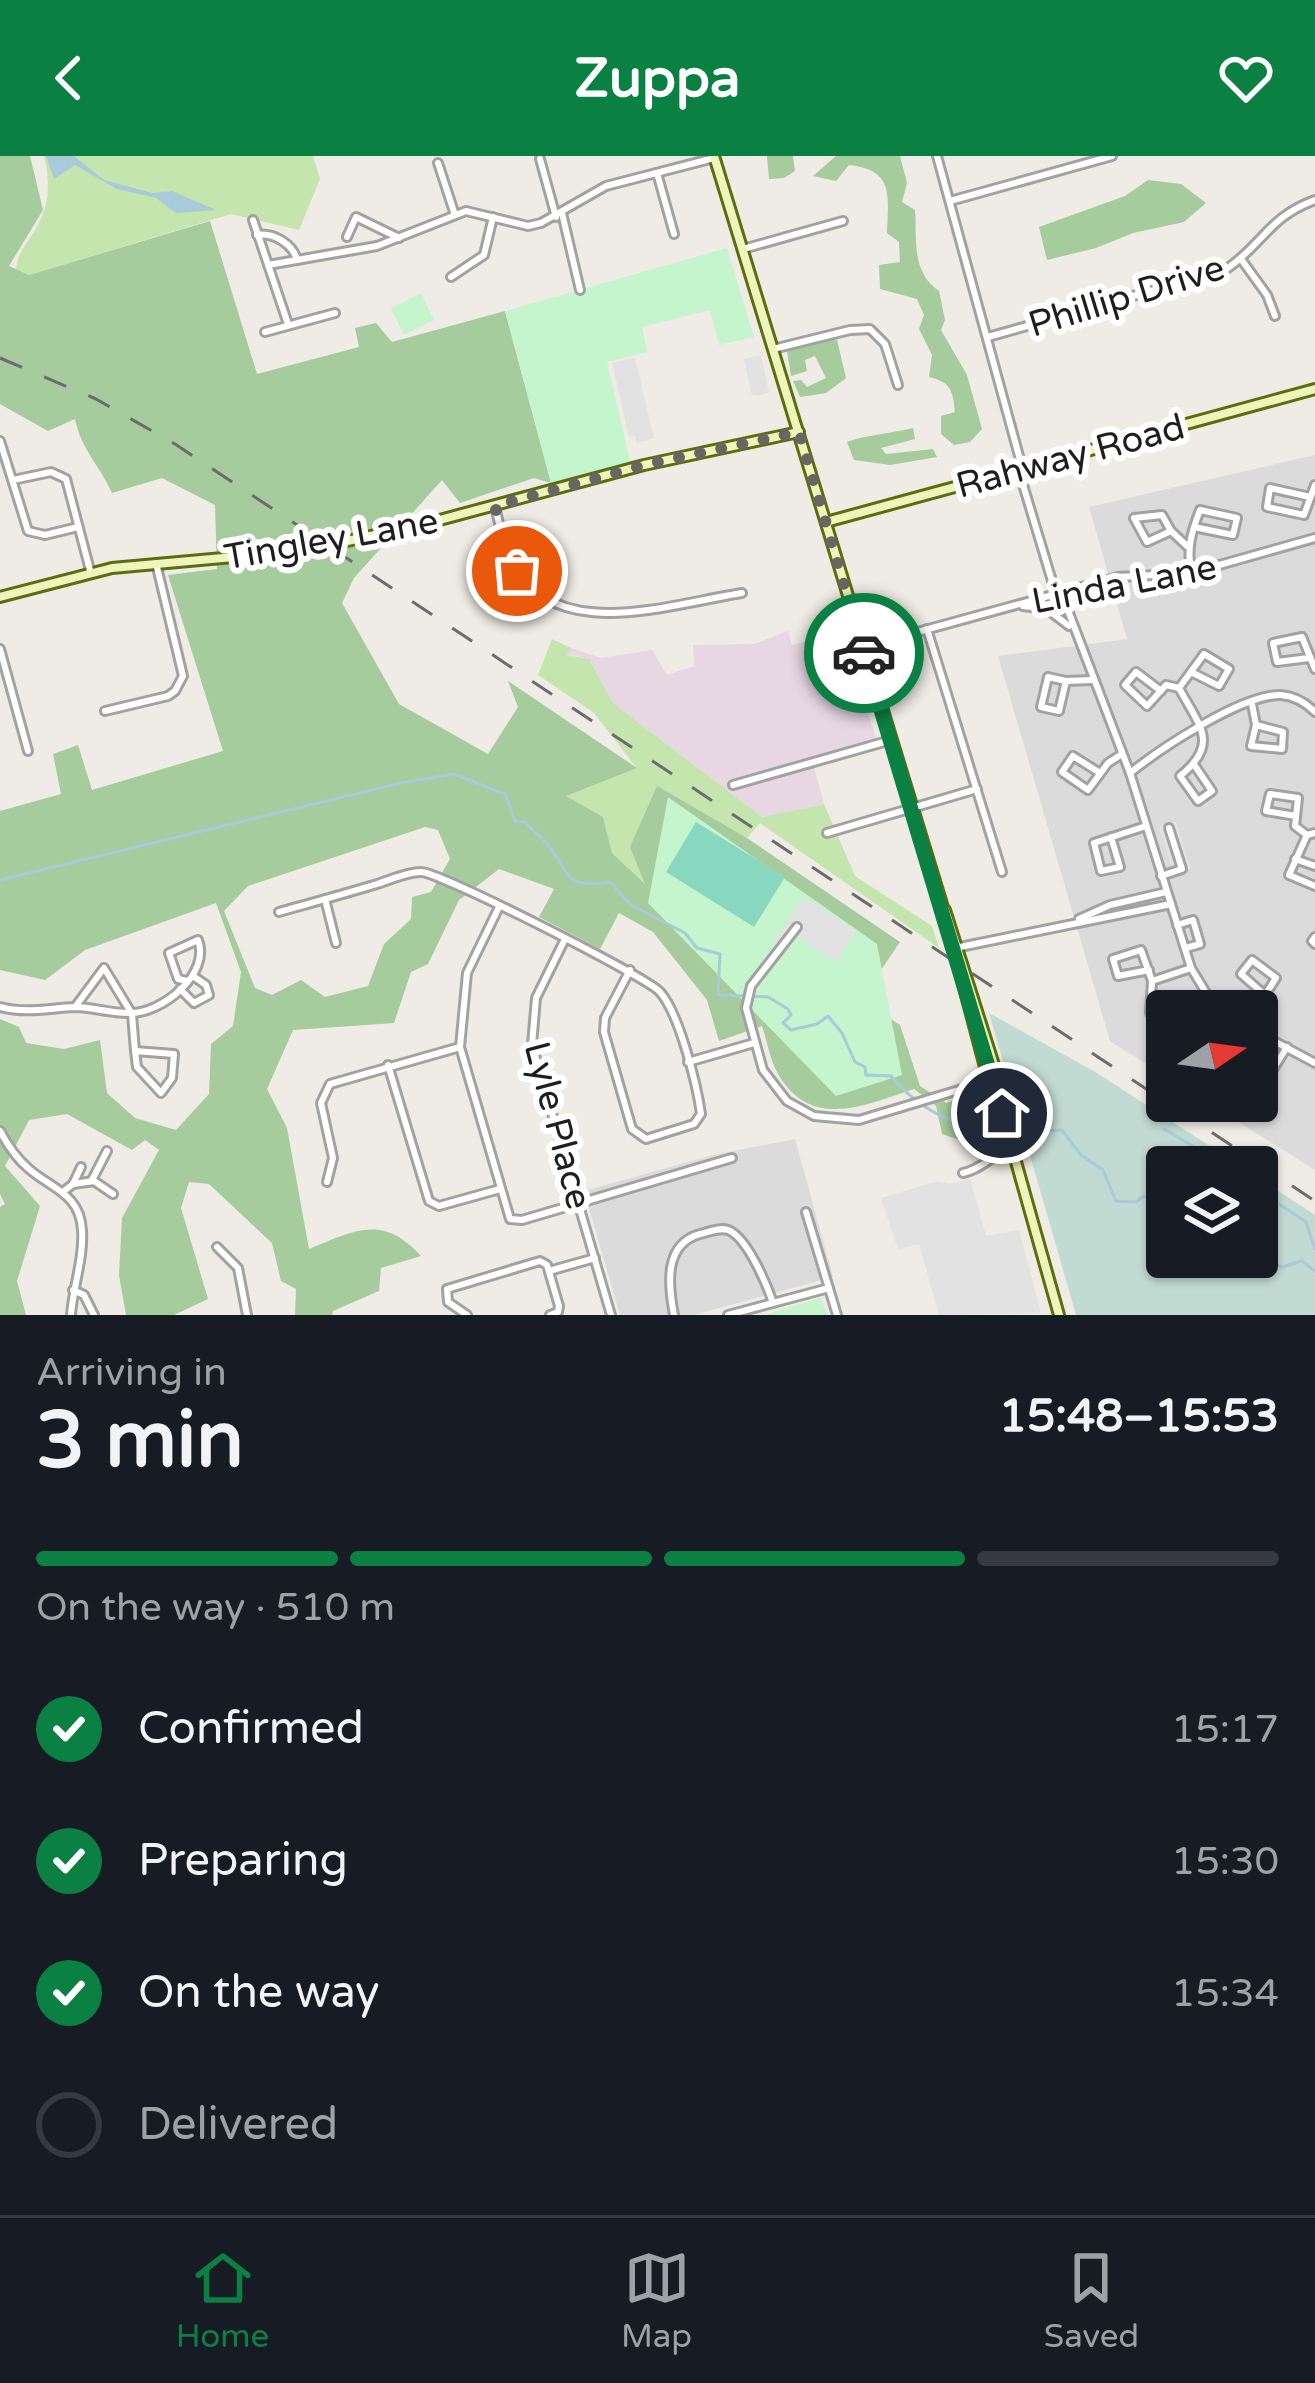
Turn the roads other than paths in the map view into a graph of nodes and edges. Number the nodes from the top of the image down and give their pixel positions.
1 (937, 156) edge
2 (1112, 156) edge
3 (714, 157) edge
4 (540, 159) dead end
5 (438, 164) dead end
6 (657, 172) junction
7 (1315, 200) edge
8 (950, 201) junction
9 (455, 214) junction
10 (559, 215) junction
11 (493, 217) junction
12 (253, 220) dead end
13 (843, 220) dead end
14 (674, 234) dead end
15 (257, 235) junction
16 (346, 237) dead end
17 (399, 238) junction
18 (743, 249) junction
19 (1241, 259) junction
20 (297, 260) junction
21 (268, 265) junction
22 (451, 277) dead end
23 (580, 290) dead end
24 (335, 313) dead end
25 (1275, 316) dead end
26 (288, 324) junction
27 (265, 332) dead end
28 (988, 338) junction
29 (773, 349) junction
30 (898, 385) dead end
31 (1315, 389) edge
32 (799, 432) junction
33 (0, 441) edge
34 (1020, 467) junction
35 (13, 480) junction
36 (1315, 485) edge
37 (1310, 497) junction
38 (495, 506) junction
39 (826, 522) junction
40 (79, 527) junction
41 (1193, 527) junction
42 (1171, 531) junction
43 (1315, 538) edge
44 (1187, 546) junction
45 (156, 563) junction
46 (1191, 573) junction
47 (91, 574) junction
48 (1052, 581) dead end
49 (742, 592) dead end
50 (1060, 592) junction
51 (0, 597) edge
52 (1013, 605) junction
53 (927, 629) junction
54 (863, 647) junction
55 (0, 649) edge
56 (1081, 649) junction
57 (1309, 658) junction
58 (1315, 669) edge
59 (1191, 672) junction
60 (1093, 680) junction
61 (1066, 681) junction
62 (1179, 688) junction
63 (1161, 691) junction
64 (1252, 704) junction
65 (1314, 707) edge
66 (105, 711) dead end
67 (1256, 725) junction
68 (1200, 728) junction
69 (891, 740) junction
70 (28, 751) dead end
71 (1122, 754) junction
72 (1195, 766) junction
73 (1100, 772) junction
74 (1130, 773) junction
75 (733, 784) dead end
76 (977, 788) junction
77 (910, 808) junction
78 (1296, 816) junction
79 (1146, 826) junction
80 (1169, 828) dead end
81 (826, 833) dead end
82 (1311, 834) edge
83 (1112, 837) junction
84 (1295, 859) junction
85 (1315, 866) edge
86 (1002, 872) dead end
87 (1161, 876) junction
88 (1315, 886) edge
89 (1166, 892) junction
90 (325, 899) junction
91 (942, 904) junction
92 (1171, 904) junction
93 (499, 907) junction
94 (278, 912) dead end
95 (1069, 925) junction
96 (1177, 925) junction
97 (797, 927) dead end
98 (566, 938) junction
99 (337, 944) dead end
100 (960, 947) junction
101 (1185, 949) junction
102 (1191, 968) junction
103 (630, 970) junction
104 (1149, 970) junction
105 (190, 978) junction
106 (1152, 981) junction
107 (180, 989) junction
108 (1151, 990) edge
109 (1207, 990) edge
110 (1265, 995) joint
111 (0, 1007) edge
112 (75, 1007) junction
113 (132, 1014) junction
114 (754, 1043) junction
115 (1278, 1043) edge
116 (460, 1047) junction
117 (1286, 1047) junction
118 (135, 1052) junction
119 (687, 1062) junction
120 (1278, 1062) edge
121 (1315, 1063) edge
122 (388, 1065) junction
123 (993, 1080) junction
124 (0, 1131) edge
125 (1012, 1149) junction
126 (107, 1151) dead end
127 (732, 1158) dead end
128 (81, 1167) dead end
129 (963, 1173) dead end
130 (92, 1181) junction
131 (327, 1182) dead end
132 (73, 1184) junction
133 (500, 1190) junction
134 (64, 1191) junction
135 (113, 1194) dead end
136 (580, 1203) junction
137 (806, 1212) dead end
138 (217, 1247) dead end
139 (595, 1258) junction
140 (549, 1271) junction
141 (830, 1288) junction
142 (73, 1290) junction
143 (773, 1303) junction
144 (70, 1315) edge
145 (94, 1315) edge
146 (247, 1315) edge
147 (467, 1315) edge
148 (550, 1315) edge
149 (611, 1315) edge
150 (674, 1315) edge
151 (728, 1315) edge
152 (837, 1315) edge
153 (1060, 1315) edge

1 - 8 street
2 - 8 street
3 - 6 street
3 - 18 main road
4 - 10 street
5 - 9 street
6 - 10 street
6 - 14 street
7 - 19 street, Phillip Drive
8 - 28 street
9 - 11 street
9 - 17 street
10 - 11 street
10 - 23 street
11 - 22 street
12 - 15 street
13 - 18 street
15 - 20 street
15 - 21 street
16 - 17 street
17 - 20 street
18 - 29 main road
19 - 25 street
19 - 28 street, Phillip Drive
20 - 21 street
21 - 26 street
24 - 26 street
26 - 27 street
28 - 34 street
29 - 30 street
29 - 32 main road
31 - 34 main road, Rahway Road
32 - 38 main road, Tingley Lane
32 - 39 main road
33 - 35 street
34 - 39 main road, Rahway Road
34 - 48 street
35 - 40 street
35 - 40 street
36 - 37 street
37 - 37 street
38 - 45 main road, Tingley Lane
38 - 49 street
39 - 54 main road
40 - 47 street
41 - 41 street
41 - 44 street
42 - 42 street
42 - 44 street
43 - 46 street, Linda Lane
44 - 46 street
45 - 47 main road, Tingley Lane
45 - 66 street
46 - 50 street, Linda Lane
47 - 51 main road, Tingley Lane
50 - 52 street, Linda Lane
50 - 56 street
52 - 53 street, Linda Lane
52 - 56 street
53 - 54 street, Linda Lane
53 - 76 street
54 - 69 main road
55 - 70 street
56 - 60 street
57 - 57 street
57 - 58 street
59 - 59 street
59 - 62 street
60 - 61 street
60 - 71 street
61 - 61 street
62 - 63 street
62 - 68 street
63 - 63 street
64 - 65 street
64 - 67 street
64 - 68 street
67 - 67 street
68 - 72 street
68 - 74 street
69 - 75 street
69 - 77 main road
71 - 73 street
71 - 74 street
72 - 72 street
73 - 73 street
74 - 79 street
76 - 77 street
76 - 86 street
77 - 81 street
77 - 91 main road
78 - 78 street
78 - 82 street
79 - 83 street
79 - 87 street
80 - 87 street
82 - 84 street
83 - 83 street
84 - 85 street
84 - 88 street
87 - 89 street
89 - 92 street
89 - 95 street
90 - 93 street
90 - 94 street
90 - 99 street
91 - 100 main road
91 - 123 main road
92 - 95 street
92 - 96 street
93 - 98 street
93 - 116 street
95 - 100 street
96 - 101 street
96 - 101 street
97 - 114 street
98 - 103 street
98 - 136 street, Lyle Place
100 - 123 main road
101 - 102 street
102 - 106 street
102 - 109 street
103 - 119 street
103 - 119 street
104 - 104 street
104 - 106 street
105 - 105 street
105 - 107 street
105 - 107 street
106 - 108 street
107 - 113 street
110 - 110 street
111 - 112 street
112 - 113 street
112 - 113 street
113 - 118 street
114 - 119 street
114 - 123 street
115 - 117 street
116 - 122 street
116 - 133 street
117 - 120 street
117 - 121 street
118 - 118 street
122 - 131 street
122 - 133 street
123 - 125 main road
124 - 134 street
125 - 129 street
125 - 153 main road
126 - 130 street
127 - 136 street
128 - 132 street
130 - 132 street
130 - 135 street
132 - 134 street
133 - 136 street
134 - 142 street
136 - 139 street, Lyle Place
137 - 141 street
138 - 146 street
139 - 140 street
139 - 149 street, Lyle Place
140 - 147 street
140 - 148 street
141 - 143 street
141 - 152 street
142 - 144 street
142 - 145 street
143 - 150 street
143 - 151 street

